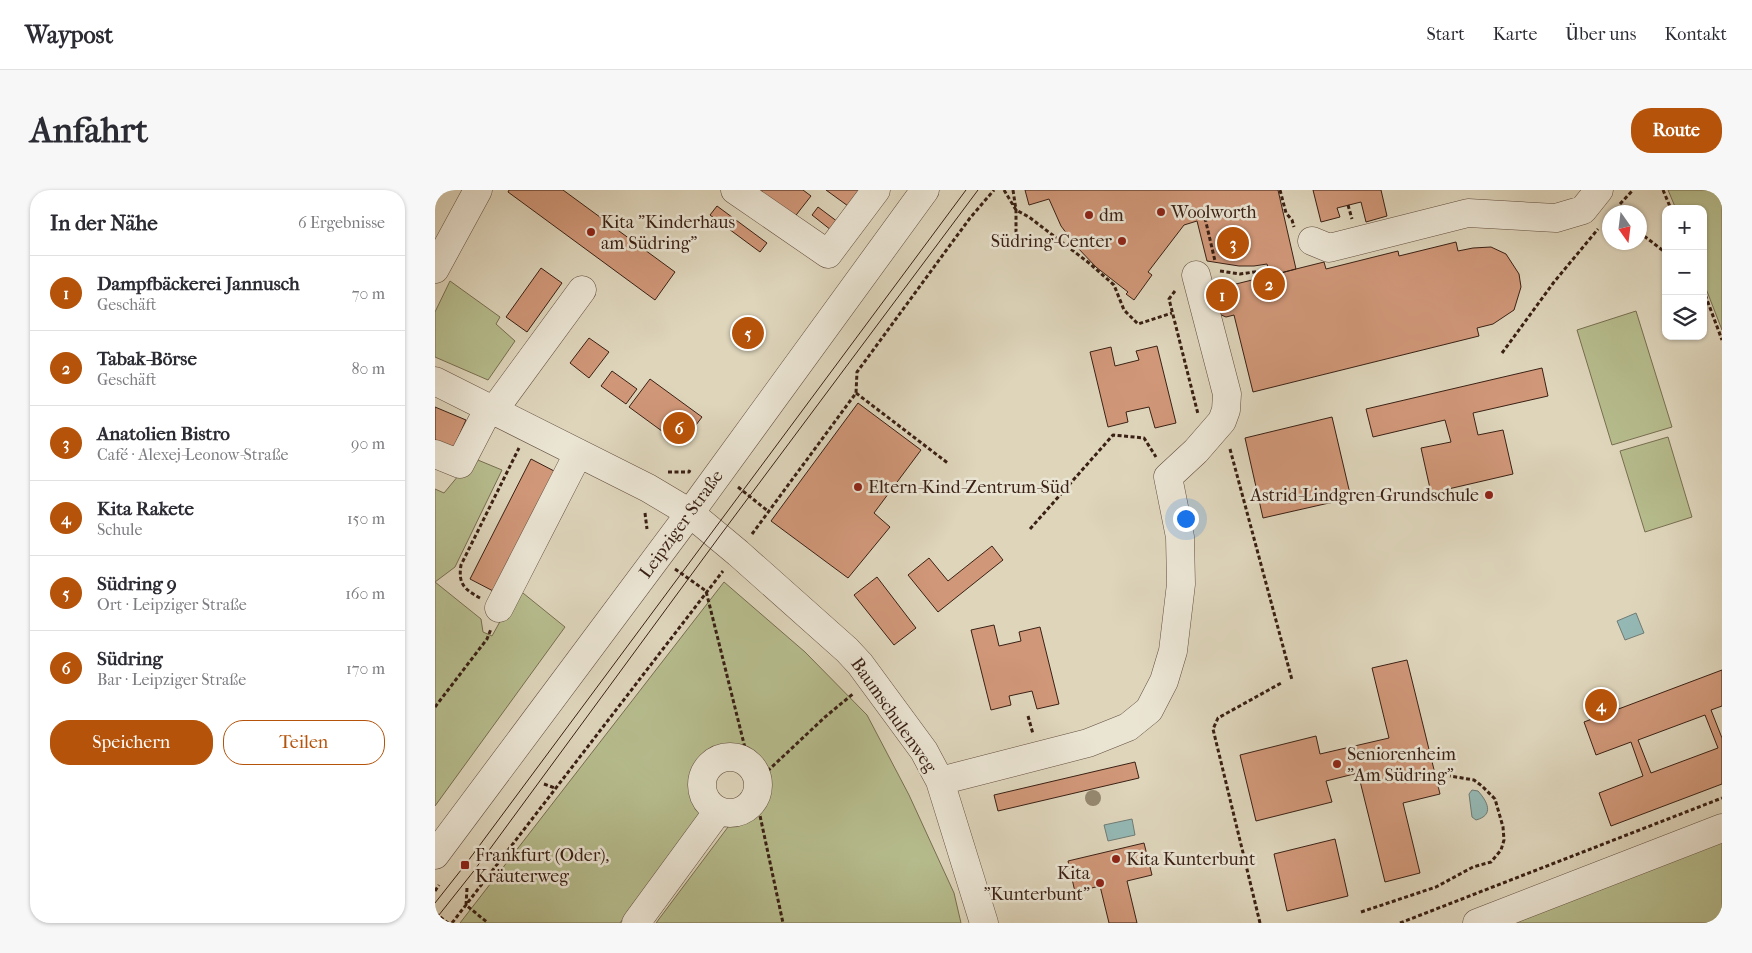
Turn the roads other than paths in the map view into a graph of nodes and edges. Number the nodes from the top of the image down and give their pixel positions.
1 (478, 190) edge
2 (735, 190) edge
3 (876, 190) edge
4 (925, 190) edge
5 (1598, 197) edge
6 (1304, 238) road end
7 (435, 269) edge
8 (1204, 275) road end
9 (582, 290) dead end
10 (435, 381) edge
11 (492, 409) junction
12 (435, 454) edge
13 (578, 454) junction
14 (690, 513) junction
15 (499, 608) road end
16 (940, 781) junction
17 (718, 811) junction
18 (1722, 828) edge
19 (435, 855) edge
20 (636, 923) edge
21 (984, 923) edge
22 (1477, 923) edge

1 - 7 street
2 - 3 street
4 - 14 street, Leipziger Straße
5 - 6 street
8 - 16 street
9 - 11 street
10 - 11 street, Baumschulenweg
11 - 12 street
11 - 13 street, Baumschulenweg
13 - 14 street, Baumschulenweg
13 - 15 street
14 - 16 street, Baumschulenweg
14 - 19 street, Leipziger Straße
16 - 21 street, Baumschulenweg
17 - 17 street
17 - 20 street
18 - 22 street

